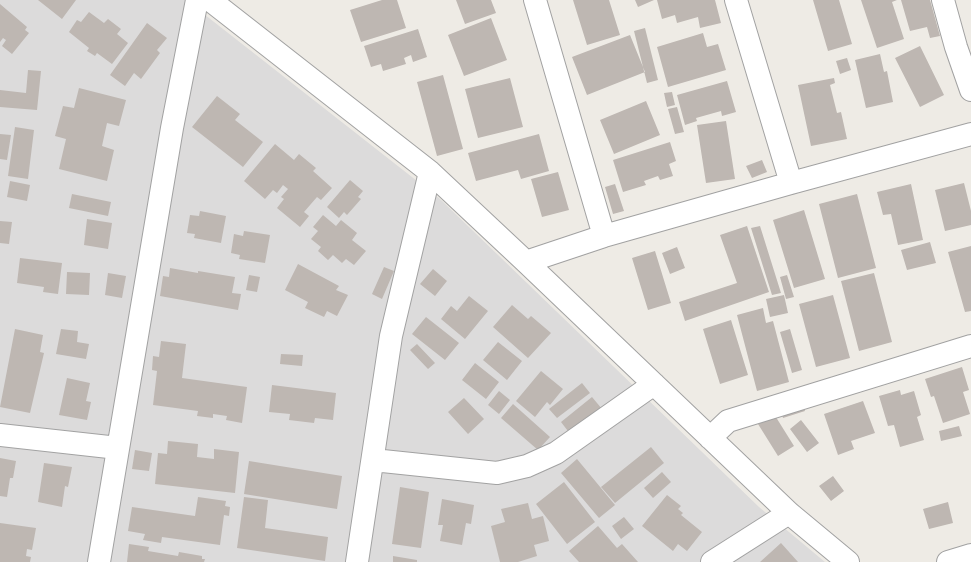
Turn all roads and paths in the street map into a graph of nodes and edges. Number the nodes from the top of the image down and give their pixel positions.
1 (197, 0) edge
2 (210, 0) edge
3 (535, 0) edge
4 (736, 0) edge
5 (943, 0) edge
6 (971, 90) edge
7 (971, 134) edge
8 (430, 172) junction
9 (791, 183) junction
10 (604, 236) junction
11 (526, 262) junction
12 (971, 346) edge
13 (654, 384) junction
14 (0, 435) edge
15 (710, 438) junction
16 (118, 448) junction
17 (373, 460) junction
18 (789, 513) junction
19 (971, 555) edge
20 (99, 562) edge
21 (358, 562) edge
22 (712, 562) edge
23 (848, 562) edge
24 (948, 562) edge

1 - 16 street
2 - 8 street
3 - 10 street
4 - 9 street
5 - 6 street
7 - 9 street
8 - 11 street
8 - 17 street
9 - 10 street
10 - 11 street
11 - 13 street
12 - 15 street
13 - 15 street
13 - 17 street
14 - 16 street
15 - 18 street
16 - 20 street
17 - 21 street
18 - 22 street
18 - 23 street
19 - 24 street

